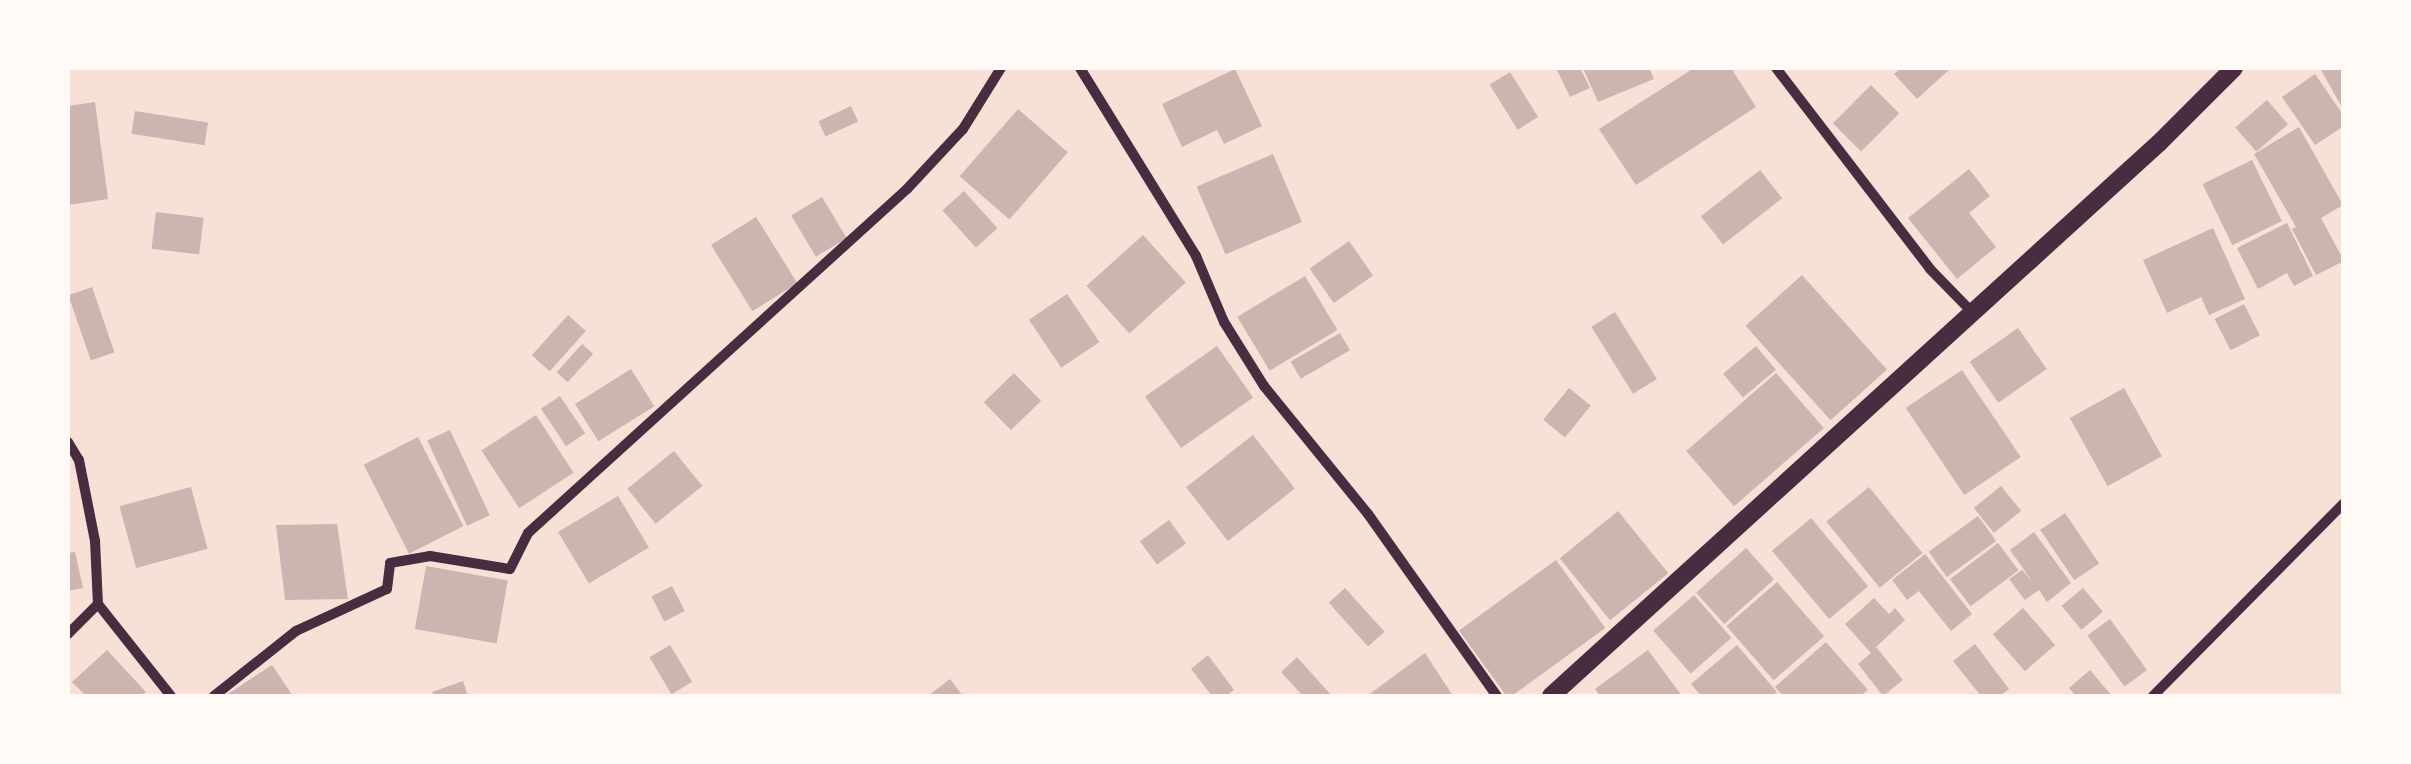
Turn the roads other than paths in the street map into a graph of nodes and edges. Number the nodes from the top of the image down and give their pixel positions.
1 (1001, 68) edge
2 (1080, 68) edge
3 (1776, 68) edge
4 (2234, 68) edge
5 (1973, 313) junction
6 (68, 442) edge
7 (2344, 503) edge
8 (98, 604) junction
9 (68, 634) edge
10 (171, 696) edge
11 (214, 696) edge
12 (1497, 696) edge
13 (1551, 696) edge
14 (2153, 696) edge

1 - 11 street
2 - 12 street
3 - 5 street
4 - 5 street
5 - 13 street
6 - 8 street
7 - 14 street
8 - 9 street
8 - 10 street

